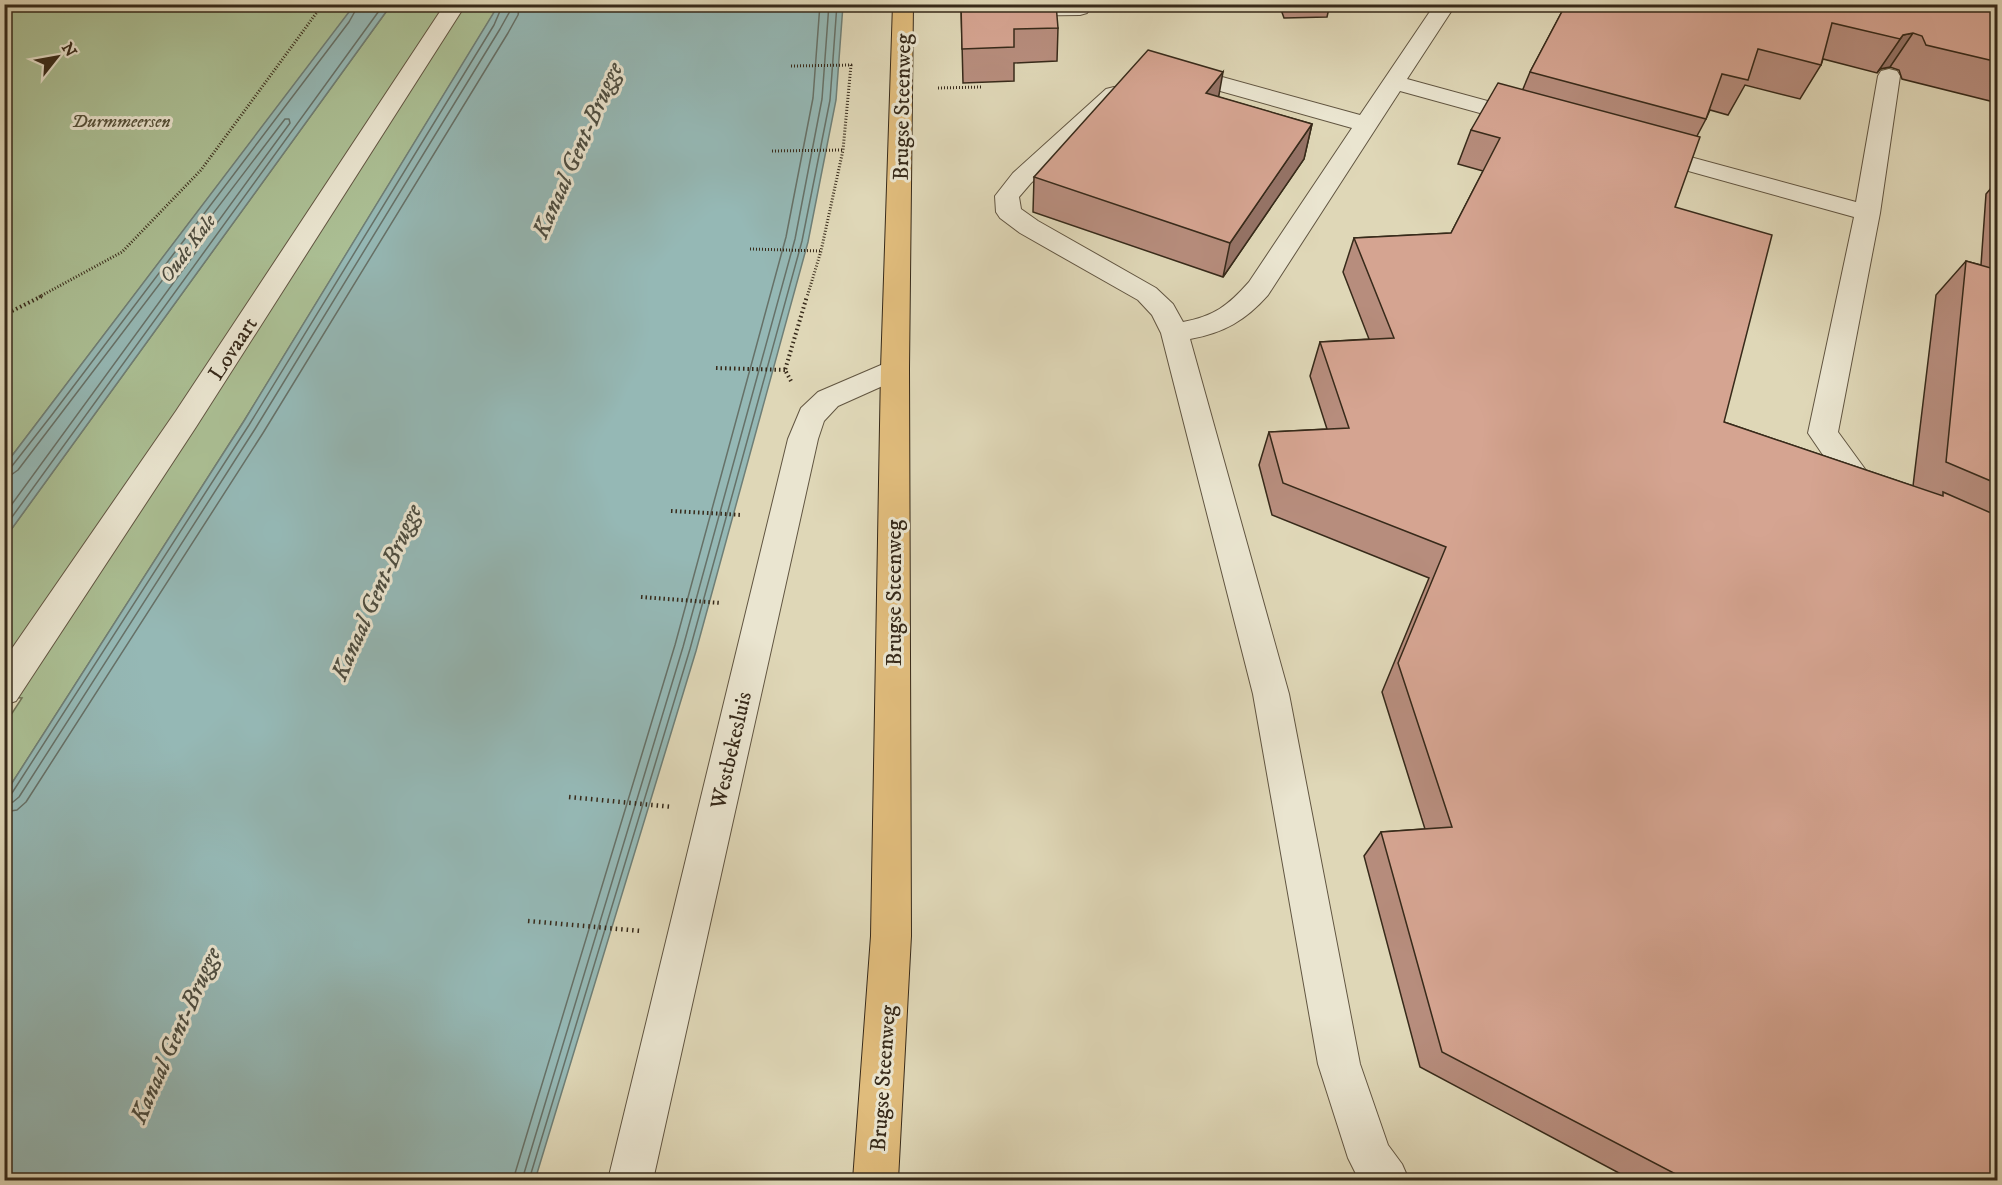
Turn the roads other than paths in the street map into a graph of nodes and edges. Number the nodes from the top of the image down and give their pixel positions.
1 (456, 4) edge
2 (903, 4) edge
3 (993, 4) edge
4 (1079, 4) edge
5 (1446, 4) edge
6 (1158, 70) edge
7 (1889, 76) dead end
8 (1133, 77) edge
9 (1393, 82) junction
10 (1365, 124) junction
11 (1543, 124) edge
12 (1624, 146) edge
13 (1867, 213) junction
14 (1175, 333) junction
15 (895, 369) junction
16 (1903, 506) edge
17 (4, 690) edge
18 (630, 1180) edge
19 (876, 1180) edge
20 (1386, 1180) edge

1 - 17 street, Lovaart
2 - 15 main road, Brugse Steenweg
3 - 4 street
5 - 9 street
6 - 10 street
7 - 13 street
8 - 14 street
9 - 10 street
9 - 11 street
10 - 14 street
12 - 13 street
13 - 16 street
14 - 20 street
15 - 18 street, Westbekesluis
15 - 19 main road, Brugse Steenweg

